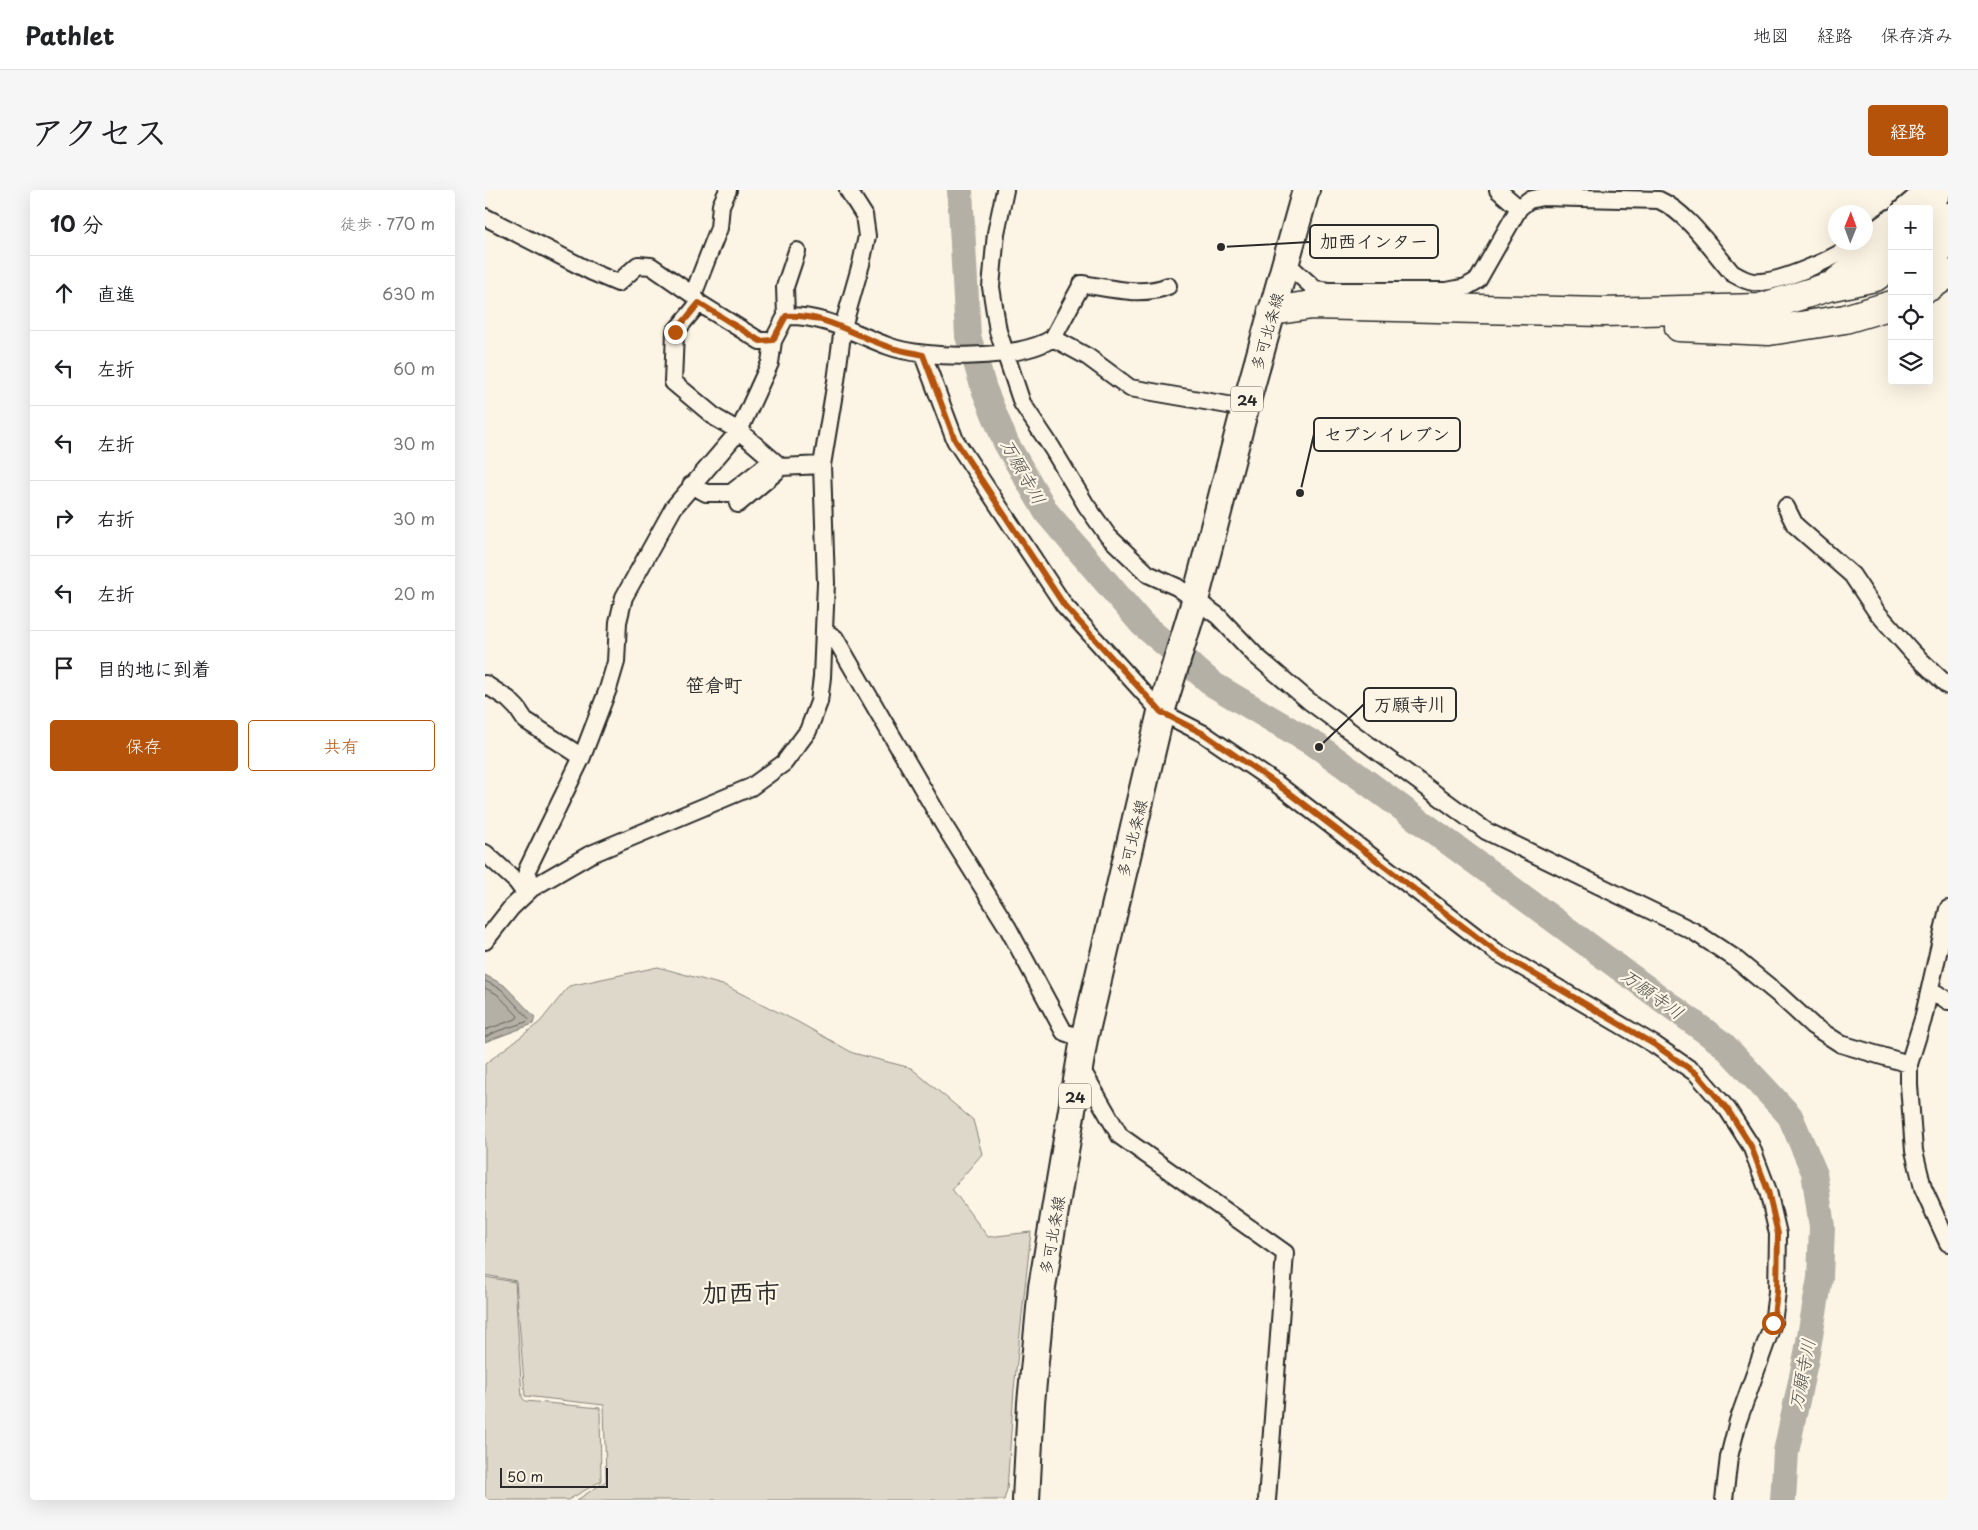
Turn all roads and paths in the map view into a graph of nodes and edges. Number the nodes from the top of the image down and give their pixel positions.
1 (728, 190) edge
2 (848, 190) edge
3 (1005, 190) edge
4 (1306, 190) edge
5 (1498, 190) edge
6 (1919, 190) edge
7 (1937, 190) edge
8 (1906, 205) edge
9 (1928, 205) edge
10 (1519, 208) junction
11 (485, 217) edge
12 (1948, 217) edge
13 (1888, 220) edge
14 (1873, 230) edge
15 (1933, 231) edge
16 (1888, 242) edge
17 (1948, 242) edge
18 (1847, 250) edge
19 (797, 251) dead end
20 (1933, 256) edge
21 (1285, 262) junction
22 (1888, 268) edge
23 (1948, 274) edge
24 (1933, 284) edge
25 (1168, 286) dead end
26 (1828, 287) junction
27 (1888, 289) edge
28 (696, 299) junction
29 (1888, 306) edge
30 (1272, 311) junction
31 (786, 316) junction
32 (1845, 319) junction
33 (843, 327) junction
34 (1053, 338) junction
35 (773, 340) junction
36 (930, 354) junction
37 (1001, 354) junction
38 (1245, 408) junction
39 (739, 431) junction
40 (777, 464) junction
41 (822, 465) junction
42 (691, 485) junction
43 (738, 504) dead end
44 (1786, 507) dead end
45 (1194, 604) junction
46 (824, 632) junction
47 (486, 685) edge
48 (1948, 686) edge
49 (1164, 705) junction
50 (582, 757) junction
51 (485, 852) edge
52 (529, 890) junction
53 (1948, 909) edge
54 (485, 941) edge
55 (1930, 989) junction
56 (1948, 1001) edge
57 (1084, 1038) junction
58 (1909, 1064) junction
59 (1079, 1071) junction
60 (1948, 1243) edge
61 (1026, 1500) edge
62 (1267, 1500) edge
63 (1724, 1500) edge

1 - 28 street
2 - 33 street
3 - 37 street
4 - 21 main road, 多可北条線 / 24
5 - 10 street
6 - 8 street
7 - 9 highway
10 - 18 street
10 - 21 street
11 - 28 street
12 - 15 highway
13 - 14 street
16 - 26 highway
17 - 20 highway
19 - 31 street
21 - 30 main road, 多可北条線 / 24
22 - 26 highway
23 - 24 highway
25 - 34 street
26 - 30 highway
27 - 32 highway
28 - 35 street
28 - 39 street
29 - 32 highway
30 - 32 highway
30 - 38 main road, 多可北条線 / 24
31 - 33 street
31 - 35 street
33 - 36 street
33 - 41 street
34 - 37 street
34 - 38 street
35 - 39 street
36 - 37 street
36 - 49 street
37 - 45 street
38 - 45 main road, 多可北条線 / 24
39 - 40 street
39 - 42 street
40 - 41 street
40 - 42 street
40 - 43 street
41 - 46 street
42 - 50 street
44 - 48 street
45 - 49 main road, 多可北条線 / 24
45 - 58 street
46 - 52 street
46 - 57 street
47 - 50 street
49 - 57 main road, 多可北条線 / 24
49 - 63 street
50 - 52 street
51 - 52 street
52 - 54 street
53 - 55 street
55 - 56 street
55 - 58 street
57 - 59 main road, 多可北条線 / 24
58 - 60 street
59 - 61 main road, 多可北条線 / 24
59 - 62 street

